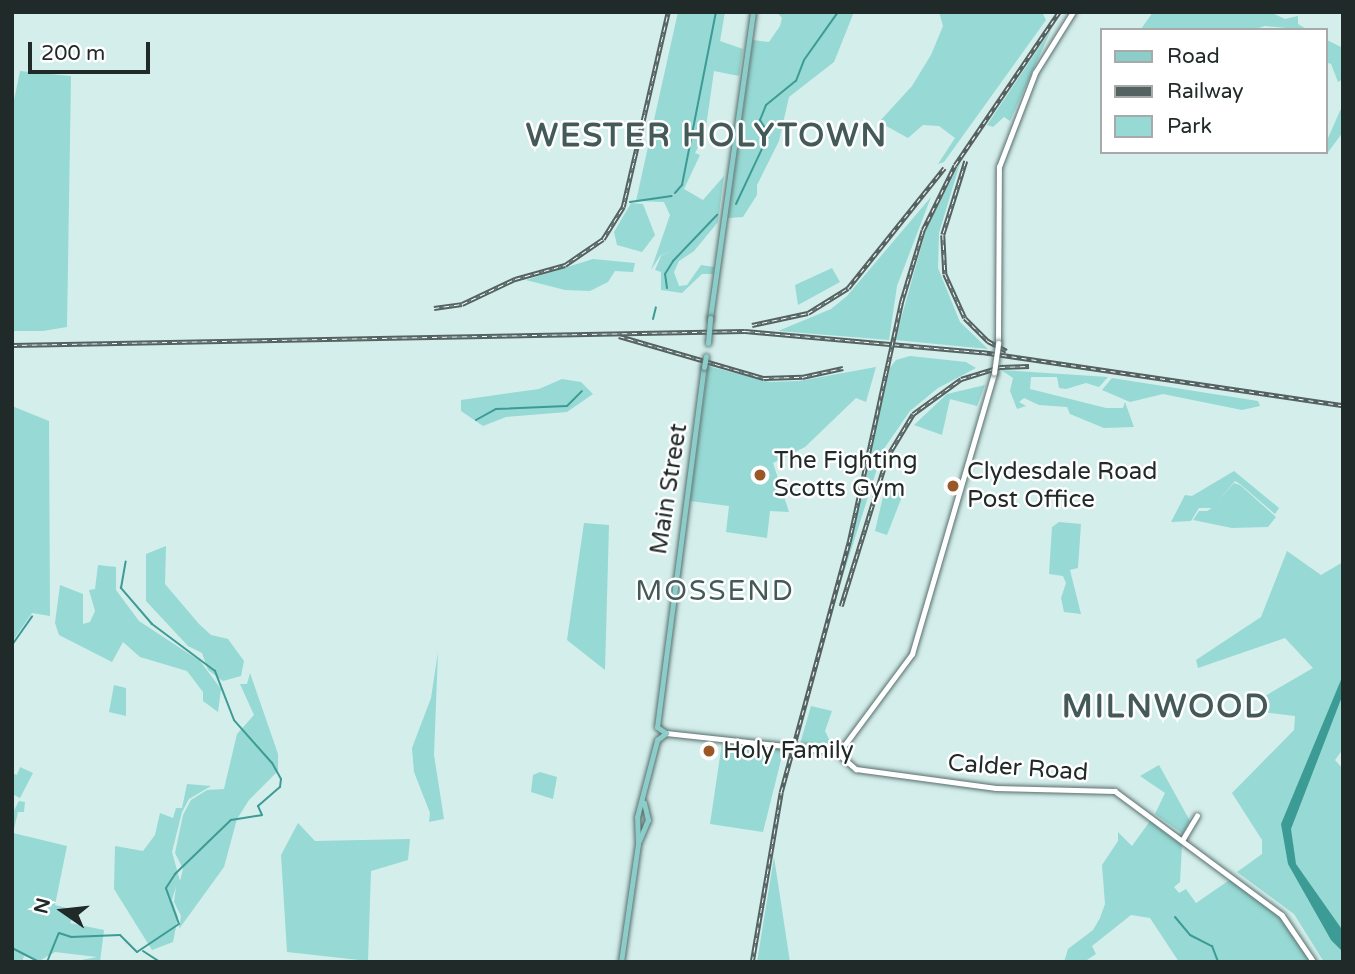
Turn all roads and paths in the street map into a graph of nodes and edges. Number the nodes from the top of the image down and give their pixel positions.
1 (753, 12) edge
2 (1073, 12) edge
3 (657, 727) junction
4 (666, 733) junction
5 (657, 740) junction
6 (843, 747) junction
7 (833, 751) junction
8 (841, 756) junction
9 (642, 813) junction
10 (1197, 816) dead end
11 (638, 822) junction
12 (646, 823) junction
13 (1183, 839) junction
14 (638, 844) junction
15 (621, 962) edge
16 (1314, 962) edge

1 - 3 main road, Main Street, bridge
2 - 6 main road, bridge
3 - 4 main road
3 - 5 main road, Main Street
4 - 5 main road
4 - 7 main road
5 - 9 main road
6 - 7 main road
6 - 8 main road
7 - 8 main road, Calder Road
8 - 13 main road, Calder Road
9 - 11 main road
9 - 12 main road
10 - 13 main road
11 - 12 main road
11 - 14 main road
12 - 14 main road
13 - 16 main road, Calder Road
14 - 15 main road

